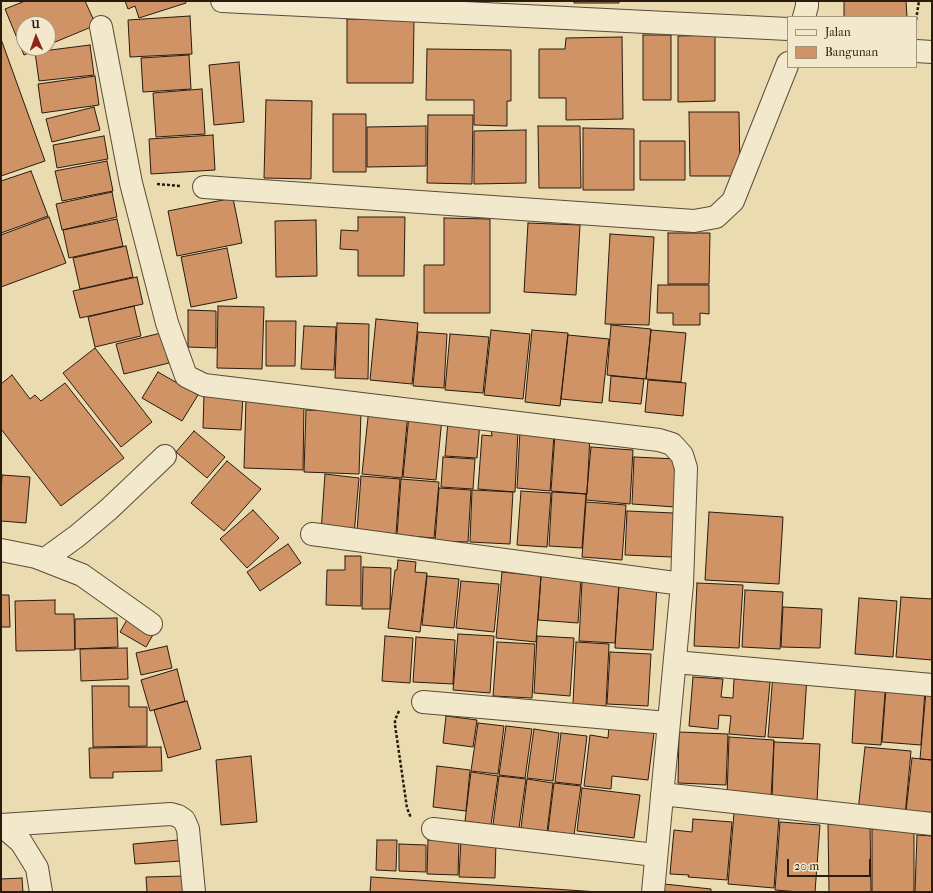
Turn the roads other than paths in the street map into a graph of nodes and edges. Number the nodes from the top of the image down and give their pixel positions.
1 (222, 1) edge
2 (807, 1) edge
3 (548, 9) edge
4 (804, 16) edge
5 (101, 27) dead end
6 (787, 29) edge
7 (917, 51) edge
8 (932, 52) edge
9 (787, 66) edge
10 (204, 187) road end
11 (165, 456) dead end
12 (312, 534) dead end
13 (1, 550) edge
14 (44, 560) junction
15 (682, 584) junction
16 (151, 624) dead end
17 (675, 662) junction
18 (932, 686) edge
19 (422, 702) road end
20 (668, 723) junction
21 (662, 794) junction
22 (932, 824) edge
23 (1, 825) edge
24 (433, 829) road end
25 (655, 855) junction
26 (41, 892) edge
27 (194, 892) edge
28 (652, 892) edge

1 - 3 street
2 - 4 street
3 - 6 street
5 - 15 street
7 - 8 street
9 - 10 street
11 - 14 street
12 - 15 street
13 - 14 street
14 - 16 street
15 - 17 street
17 - 18 street
17 - 20 street
19 - 20 street
20 - 21 street
21 - 22 street
21 - 25 street
23 - 26 street
23 - 27 street
24 - 25 street
25 - 28 street

